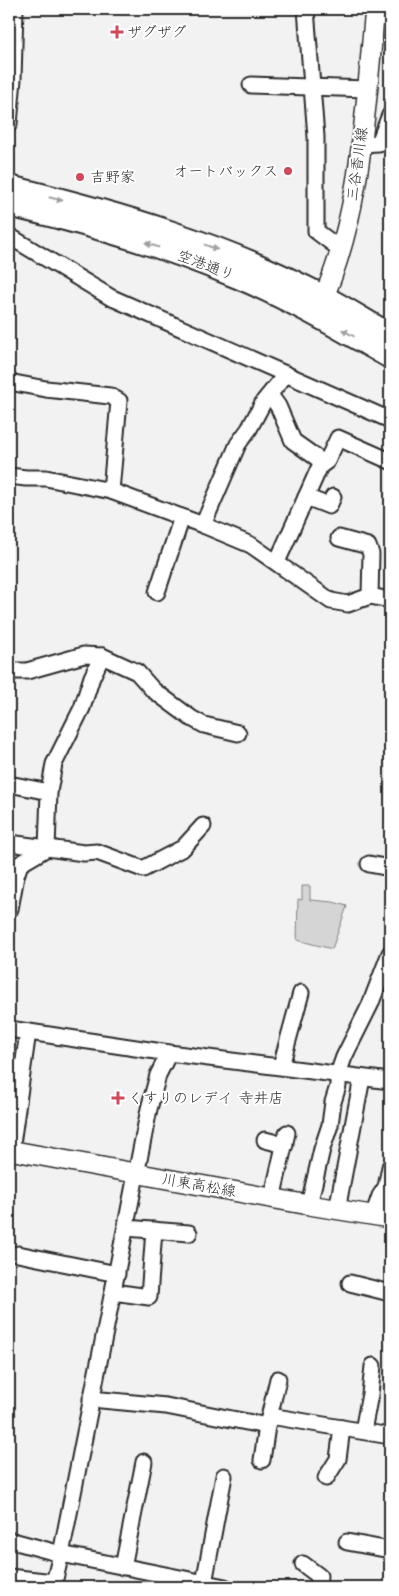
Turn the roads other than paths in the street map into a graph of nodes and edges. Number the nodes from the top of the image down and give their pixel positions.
1 (15, 9) edge
2 (306, 9) edge
3 (375, 9) edge
4 (251, 85) dead end
5 (313, 87) junction
6 (367, 89) junction
7 (390, 115) edge
8 (9, 124) edge
9 (360, 144) junction
10 (9, 187) edge
11 (9, 205) edge
12 (9, 236) edge
13 (340, 250) junction
14 (320, 305) junction
15 (390, 335) edge
16 (390, 357) edge
17 (286, 374) junction
18 (9, 382) edge
19 (270, 395) junction
20 (390, 420) edge
21 (390, 461) edge
22 (324, 462) junction
23 (9, 476) edge
24 (111, 491) junction
25 (306, 497) junction
26 (333, 497) dead end
27 (182, 517) junction
28 (203, 525) junction
29 (339, 538) dead end
30 (276, 562) junction
31 (157, 592) dead end
32 (370, 596) junction
33 (390, 600) edge
34 (102, 656) junction
35 (9, 672) edge
36 (238, 733) dead end
37 (9, 784) edge
38 (48, 792) junction
39 (203, 826) dead end
40 (9, 843) edge
41 (46, 848) junction
42 (369, 864) dead end
43 (390, 868) edge
44 (10, 909) dead end
45 (390, 953) edge
46 (301, 993) dead end
47 (9, 1029) edge
48 (28, 1032) junction
49 (170, 1053) junction
50 (281, 1066) junction
51 (338, 1074) junction
52 (362, 1078) junction
53 (390, 1078) edge
54 (265, 1140) dead end
55 (10, 1151) edge
56 (390, 1167) edge
57 (137, 1174) junction
58 (272, 1198) junction
59 (309, 1205) junction
60 (337, 1210) junction
61 (382, 1217) edge
62 (126, 1228) junction
63 (154, 1230) junction
64 (189, 1233) dead end
65 (18, 1254) dead end
66 (117, 1274) junction
67 (350, 1283) dead end
68 (113, 1292) junction
69 (390, 1293) edge
70 (373, 1366) dead end
71 (278, 1379) dead end
72 (91, 1399) junction
73 (268, 1421) junction
74 (342, 1428) junction
75 (363, 1431) junction
76 (390, 1436) edge
77 (262, 1460) dead end
78 (144, 1462) dead end
79 (224, 1476) dead end
80 (326, 1478) dead end
81 (9, 1540) edge
82 (348, 1542) dead end
83 (390, 1550) edge
84 (61, 1554) junction
85 (303, 1564) dead end
86 (122, 1567) junction
87 (9, 1577) edge
88 (204, 1583) junction
89 (53, 1585) edge
90 (225, 1587) edge
91 (318, 1587) edge

1 - 8 street
2 - 5 street
3 - 6 main road, 三谷香川線
4 - 5 street
5 - 6 street
5 - 13 street
6 - 9 main road, 三谷香川線
7 - 9 street
9 - 13 main road, 三谷香川線
10 -> 14 highway, 空港通り
14 -> 11 highway, 空港通り
12 - 17 street
13 - 14 main road, 三谷香川線
14 - 15 highway, 空港通り
16 -> 14 highway, 空港通り
17 - 19 street
17 - 20 street
18 - 24 street
19 - 22 street
19 - 28 street
21 - 22 street
22 - 25 street
23 - 24 street
24 - 27 street
25 - 26 street
25 - 30 street
27 - 28 street
27 - 31 street
28 - 30 street
29 - 32 street
30 - 32 street
32 - 33 street
34 - 35 street
34 - 36 street
34 - 38 street
37 - 38 street
38 - 41 street
39 - 41 street
40 - 41 street
41 - 44 street
42 - 43 street
45 - 51 street
46 - 50 street
47 - 48 street
48 - 49 street
48 - 55 street
49 - 50 street
49 - 57 street
50 - 51 street
51 - 52 street
51 - 59 street
52 - 53 street
52 - 60 street
54 - 58 street
55 - 57 main road, 川東高松線
56 - 61 street
57 - 58 main road, 川東高松線
57 - 62 street
58 - 59 main road, 川東高松線
59 - 60 main road, 川東高松線
60 - 61 main road, 川東高松線
62 - 63 street
62 - 66 street
63 - 64 street
63 - 68 street
65 - 66 street
66 - 68 street
67 - 69 street
68 - 72 street
70 - 75 street
71 - 73 street
72 - 73 street
72 - 84 street
73 - 74 street
73 - 77 street
74 - 75 street
74 - 80 street
75 - 76 street
78 - 86 street
79 - 88 street
81 - 84 street
82 - 83 street
84 - 86 street
84 - 89 street
85 - 91 street
86 - 88 street
87 - 89 street
88 - 90 street

